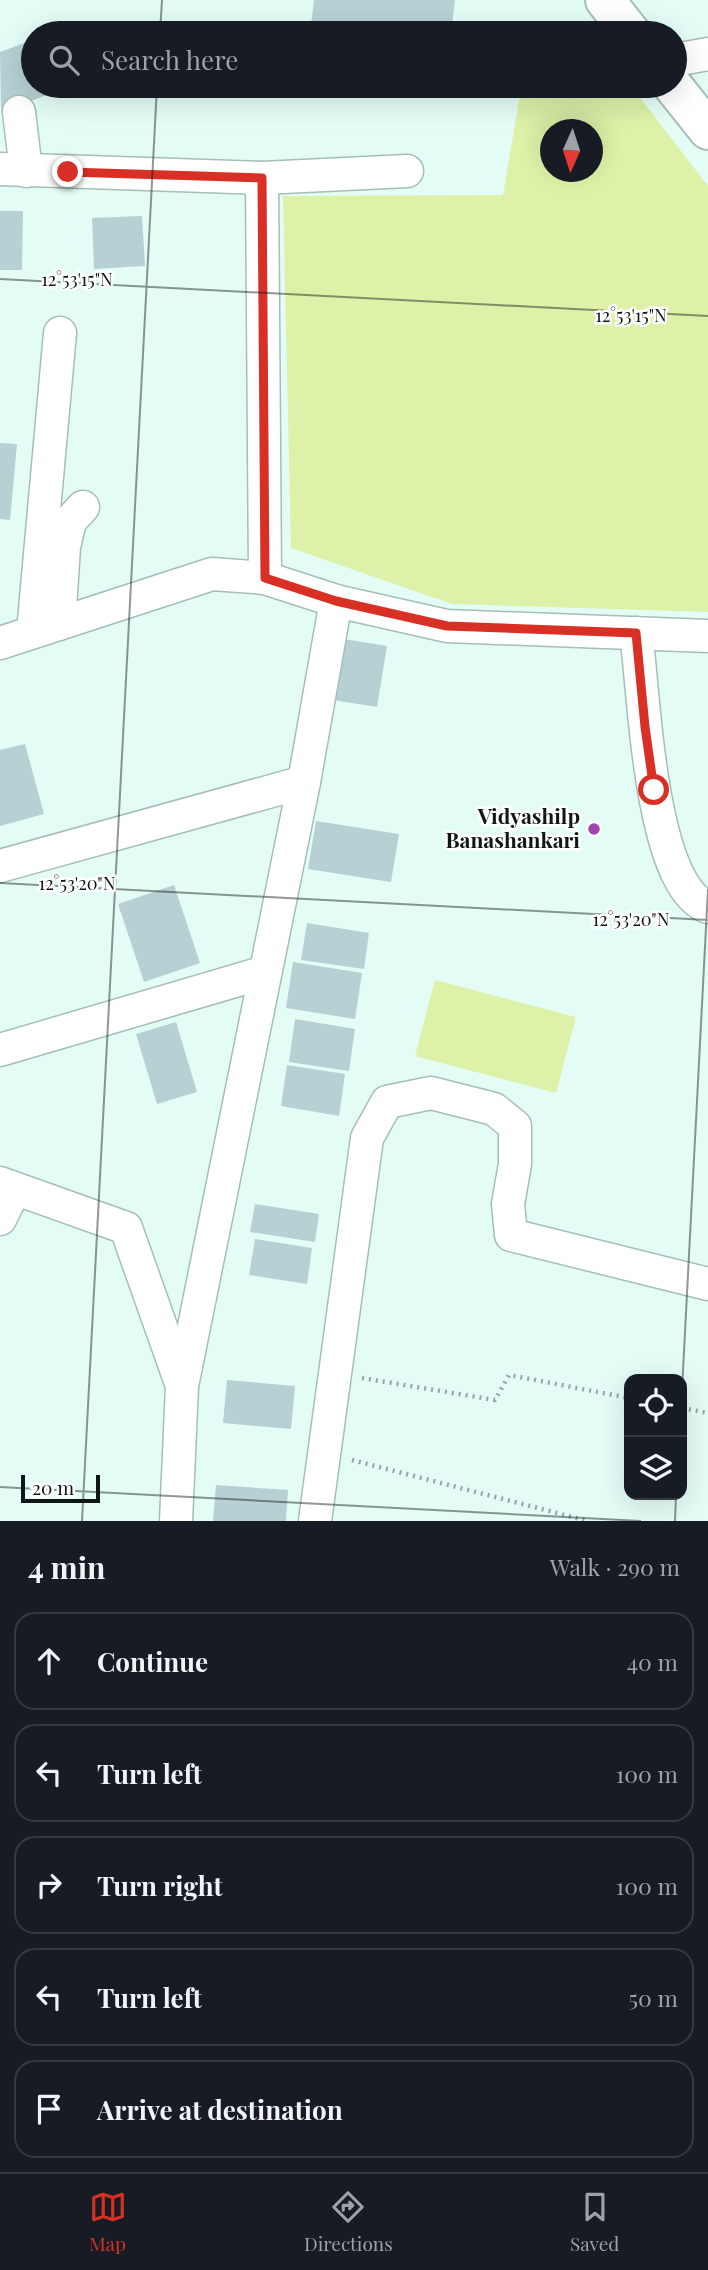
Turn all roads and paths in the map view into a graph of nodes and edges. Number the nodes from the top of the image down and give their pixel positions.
1 (605, 0) edge
2 (627, 0) edge
3 (622, 21) edge
4 (644, 21) edge
5 (708, 54) edge
6 (687, 58) edge
7 (687, 75) edge
8 (683, 98) edge
9 (708, 102) edge
10 (19, 112) dead end
11 (708, 130) edge
12 (13, 170) edge
13 (407, 171) dead end
14 (262, 178) junction
15 (60, 333) dead end
16 (83, 507) dead end
17 (265, 578) junction
18 (336, 601) junction
19 (46, 628) junction
20 (636, 633) junction
21 (708, 636) edge
22 (0, 643) edge
23 (304, 782) junction
24 (0, 866) edge
25 (708, 907) edge
26 (265, 972) junction
27 (0, 1050) edge
28 (8, 1186) edge
29 (0, 1219) edge
30 (708, 1284) edge
31 (335, 1374) junction
32 (182, 1386) junction
33 (624, 1397) edge
34 (687, 1409) edge
35 (708, 1413) edge
36 (324, 1453) junction
37 (176, 1521) edge
38 (315, 1521) edge
39 (588, 1521) edge

1 - 3 main road
2 - 4 main road
5 - 6 street
7 - 9 main road
8 - 11 main road
10 - 12 street
12 - 14 street
13 - 14 street
14 - 17 street
15 - 19 street
16 - 19 street
17 - 18 street
17 - 19 street
18 - 20 street
18 - 23 street
19 - 22 street
20 - 21 street
20 - 25 street
23 - 24 street
23 - 26 street
26 - 27 street
26 - 32 street
28 - 29 street
28 - 32 street
30 - 31 street
31 - 33 path
31 - 36 street
32 - 37 street
34 - 35 path
36 - 38 street
36 - 39 path

